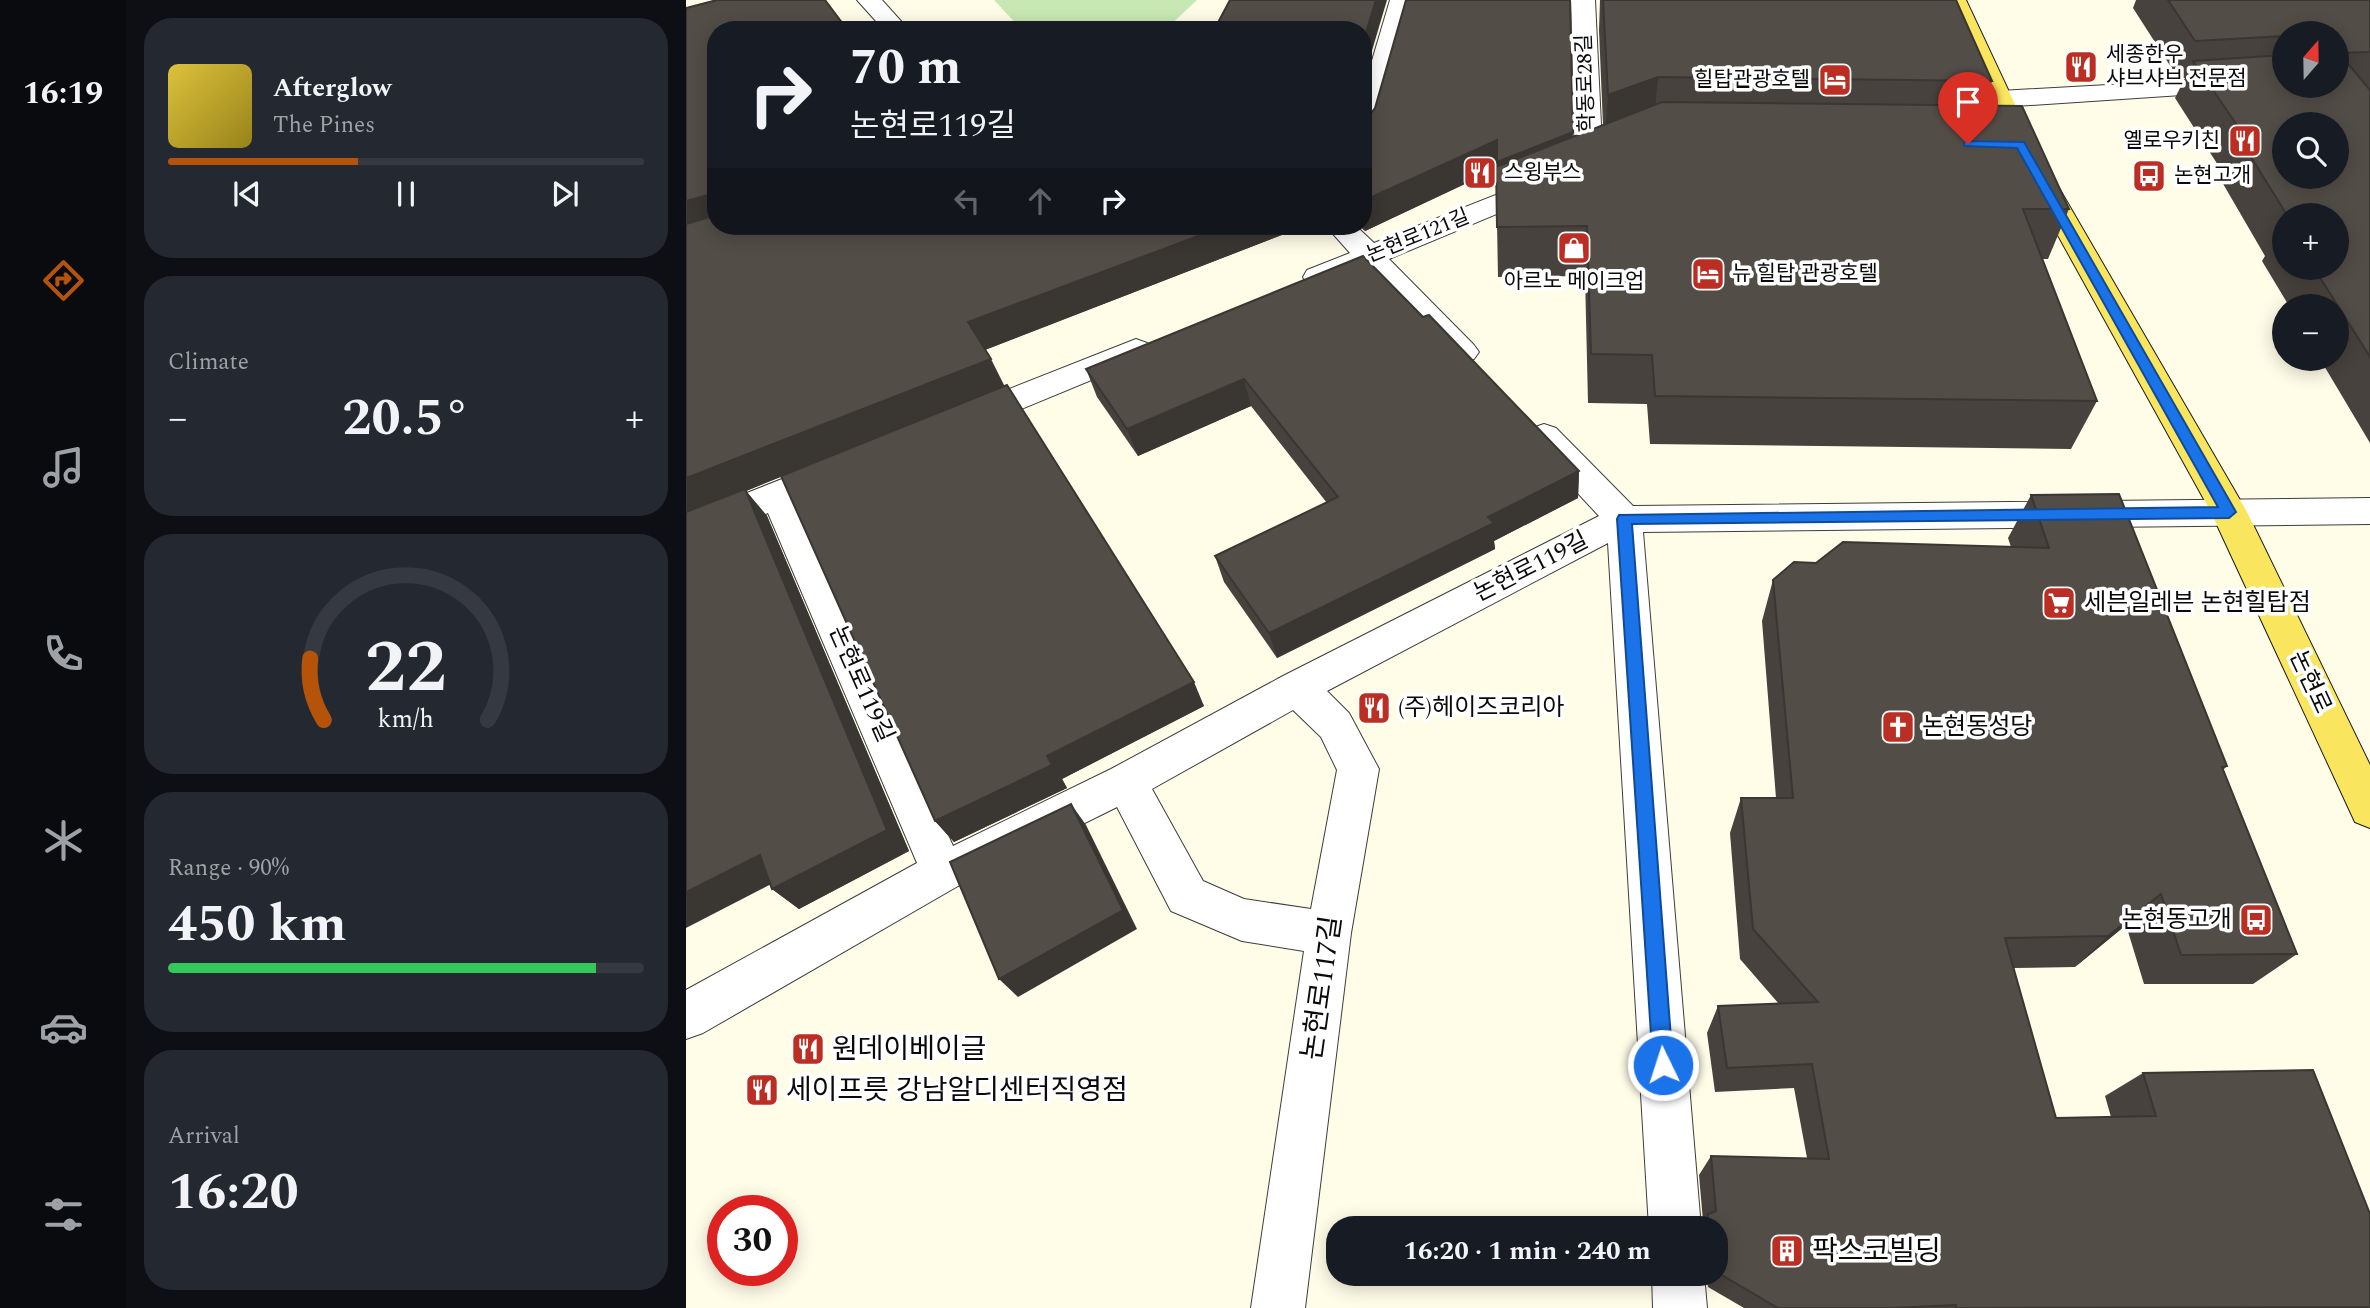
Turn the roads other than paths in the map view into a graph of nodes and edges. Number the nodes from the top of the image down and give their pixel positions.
1 (869, 0) edge
2 (1402, 0) edge
3 (1583, 0) edge
4 (1954, 0) edge
5 (889, 21) edge
6 (2255, 85) edge
7 (2000, 99) junction
8 (1372, 105) edge
9 (1615, 156) edge
10 (1589, 166) junction
11 (1349, 235) edge
12 (1369, 256) junction
13 (1292, 287) edge
14 (1164, 339) edge
15 (1483, 373) edge
16 (1520, 412) edge
17 (945, 428) edge
18 (868, 459) edge
19 (778, 495) junction
20 (2370, 510) edge
21 (2229, 512) junction
22 (1625, 519) junction
23 (686, 532) edge
24 (1297, 688) junction
25 (1126, 782) junction
26 (2370, 809) edge
27 (943, 872) junction
28 (1329, 933) junction
29 (686, 1016) edge
30 (1674, 1216) edge
31 (1679, 1286) edge
32 (1278, 1308) edge
33 (1680, 1308) edge

1 - 5 street
2 - 8 street
3 - 10 street, 학동로28길
4 - 7 main road, 논현로
6 - 7 street
7 - 21 main road, 논현로
9 - 10 street, 논현로121길
10 - 12 street, 논현로121길
11 - 12 street
12 - 13 street, 논현로121길
12 - 15 street
14 - 17 street
16 - 22 street
18 - 19 street
19 - 23 street
19 - 27 street, 논현로119길
20 - 21 street, 논현로119길
21 - 22 street, 논현로119길
21 - 26 main road, 논현로
22 - 24 street, 논현로119길
22 - 30 street
24 - 25 street, 논현로119길
24 - 28 street, 논현로117길
25 - 27 street, 논현로119길
25 - 28 street
27 - 29 street, 논현로119길
28 - 32 street, 논현로117길
31 - 33 street

